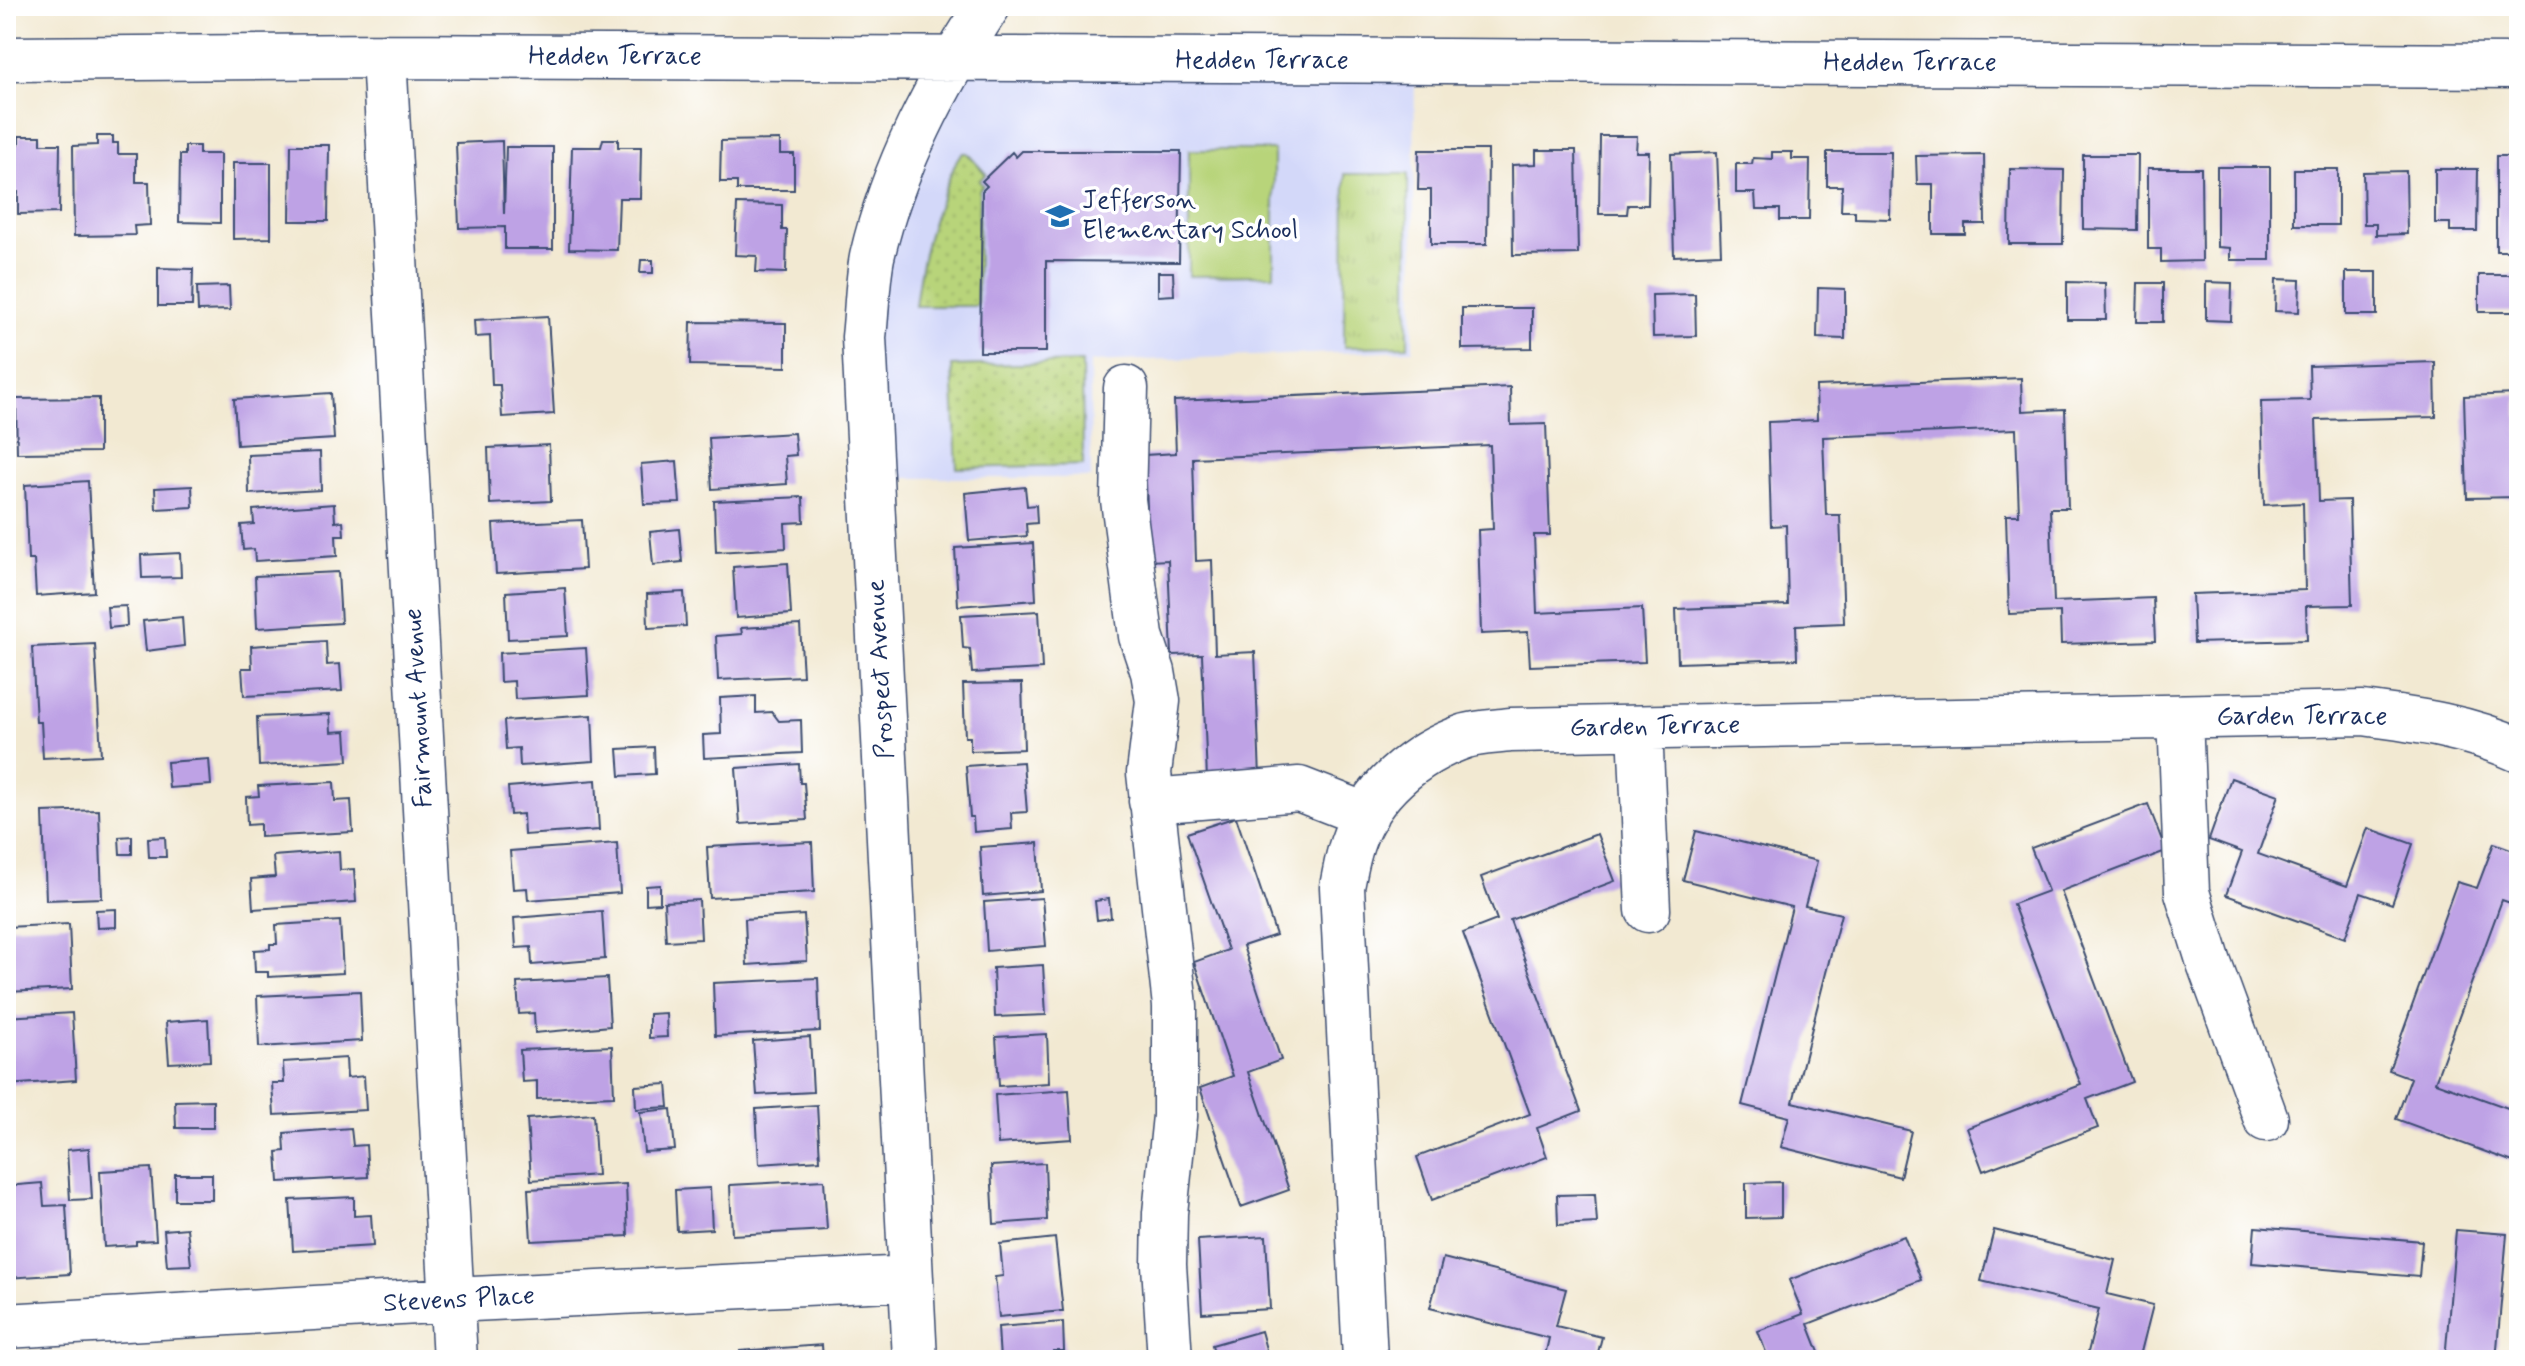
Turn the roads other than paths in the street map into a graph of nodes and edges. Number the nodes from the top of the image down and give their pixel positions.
1 (988, 6) edge
2 (384, 56) junction
3 (6, 59) edge
4 (953, 59) junction
5 (2519, 66) edge
6 (1126, 388) dead end
7 (2180, 717) junction
8 (1640, 728) junction
9 (2519, 750) edge
10 (1151, 801) junction
11 (1366, 815) junction
12 (1648, 910) dead end
13 (2266, 1119) dead end
14 (911, 1278) junction
15 (452, 1300) junction
16 (6, 1326) edge
17 (455, 1360) edge
18 (915, 1360) edge
19 (1170, 1360) edge
20 (1365, 1360) edge

1 - 4 street, Prospect Avenue
2 - 3 street, Hedden Terrace
2 - 4 street, Hedden Terrace
2 - 15 street, Fairmount Avenue
4 - 5 street, Hedden Terrace
4 - 14 street, Prospect Avenue
6 - 10 street
7 - 8 street, Garden Terrace
7 - 9 street, Garden Terrace
7 - 13 street
8 - 11 street, Garden Terrace
8 - 12 street
10 - 11 street
10 - 19 street
11 - 20 street, Garden Terrace
14 - 15 street, Stevens Place
14 - 18 street, Prospect Avenue
15 - 16 street, Stevens Place
15 - 17 street, Fairmount Avenue

